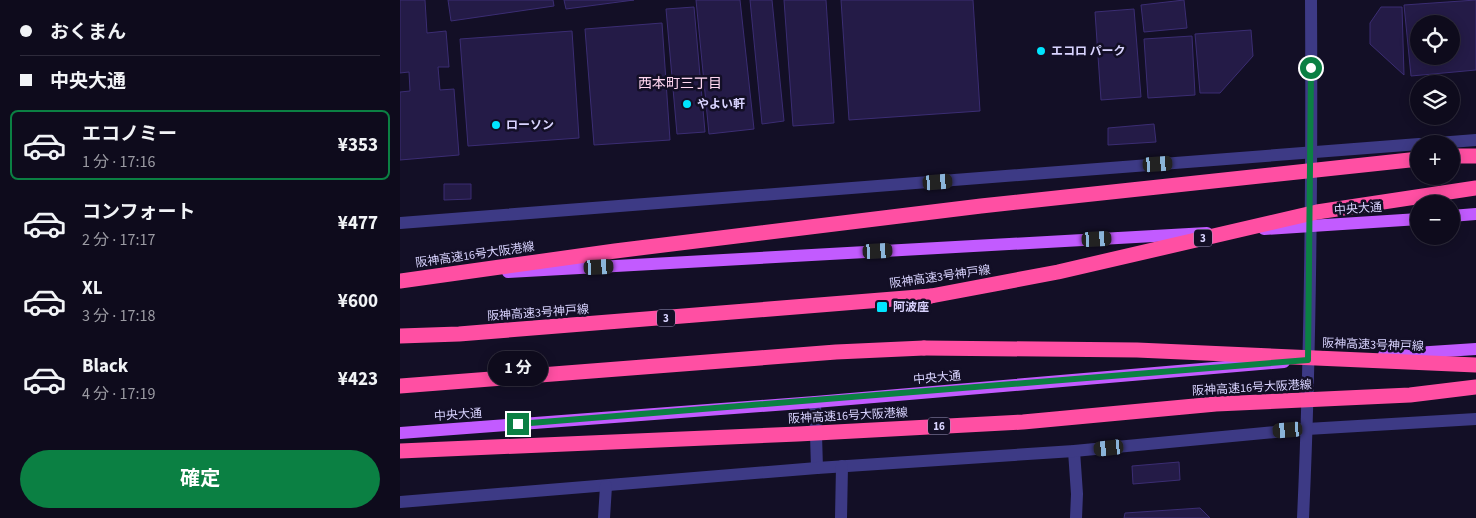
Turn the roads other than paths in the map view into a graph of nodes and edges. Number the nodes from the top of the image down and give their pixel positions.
1 (1311, 0) edge
2 (1476, 140) edge
3 (1460, 141) edge
4 (1410, 145) edge
5 (1311, 153) junction
6 (1460, 156) edge
7 (1476, 156) edge
8 (1410, 159) edge
9 (1476, 188) edge
10 (1476, 214) edge
11 (1460, 215) edge
12 (1410, 220) edge
13 (400, 223) edge
14 (1310, 227) junction
15 (400, 280) edge
16 (400, 336) edge
17 (1476, 349) edge
18 (1308, 360) junction
19 (1476, 365) edge
20 (400, 386) edge
21 (1476, 387) edge
22 (815, 402) junction
23 (1476, 418) edge
24 (1307, 428) junction
25 (400, 433) edge
26 (400, 450) edge
27 (1074, 451) junction
28 (842, 466) junction
29 (817, 468) junction
30 (606, 486) junction
31 (400, 502) edge
32 (604, 518) edge
33 (841, 518) edge
34 (1076, 518) edge
35 (1303, 518) edge

1 - 5 street
2 - 3 street
4 - 5 street
5 - 13 street
5 - 14 street
6 - 7 highway
8 - 15 highway, 阪神高速16号大阪港線, bridge
9 - 16 highway, 阪神高速3号神戸線 / 3, bridge
10 - 11 main road
12 - 14 main road, 中央大通
14 - 15 main road, 中央大通
14 - 18 street
17 - 18 main road, 中央大通
18 - 22 main road, 中央大通
18 - 24 street
19 - 20 highway, 阪神高速3号神戸線, bridge
21 - 26 highway, 阪神高速16号大阪港線 / 16, bridge
22 - 25 main road, 中央大通
22 - 29 street
23 - 24 street
24 - 27 street
24 - 35 street
27 - 28 street
27 - 34 street
28 - 29 street
28 - 33 street
29 - 30 street
30 - 31 street
30 - 32 street

